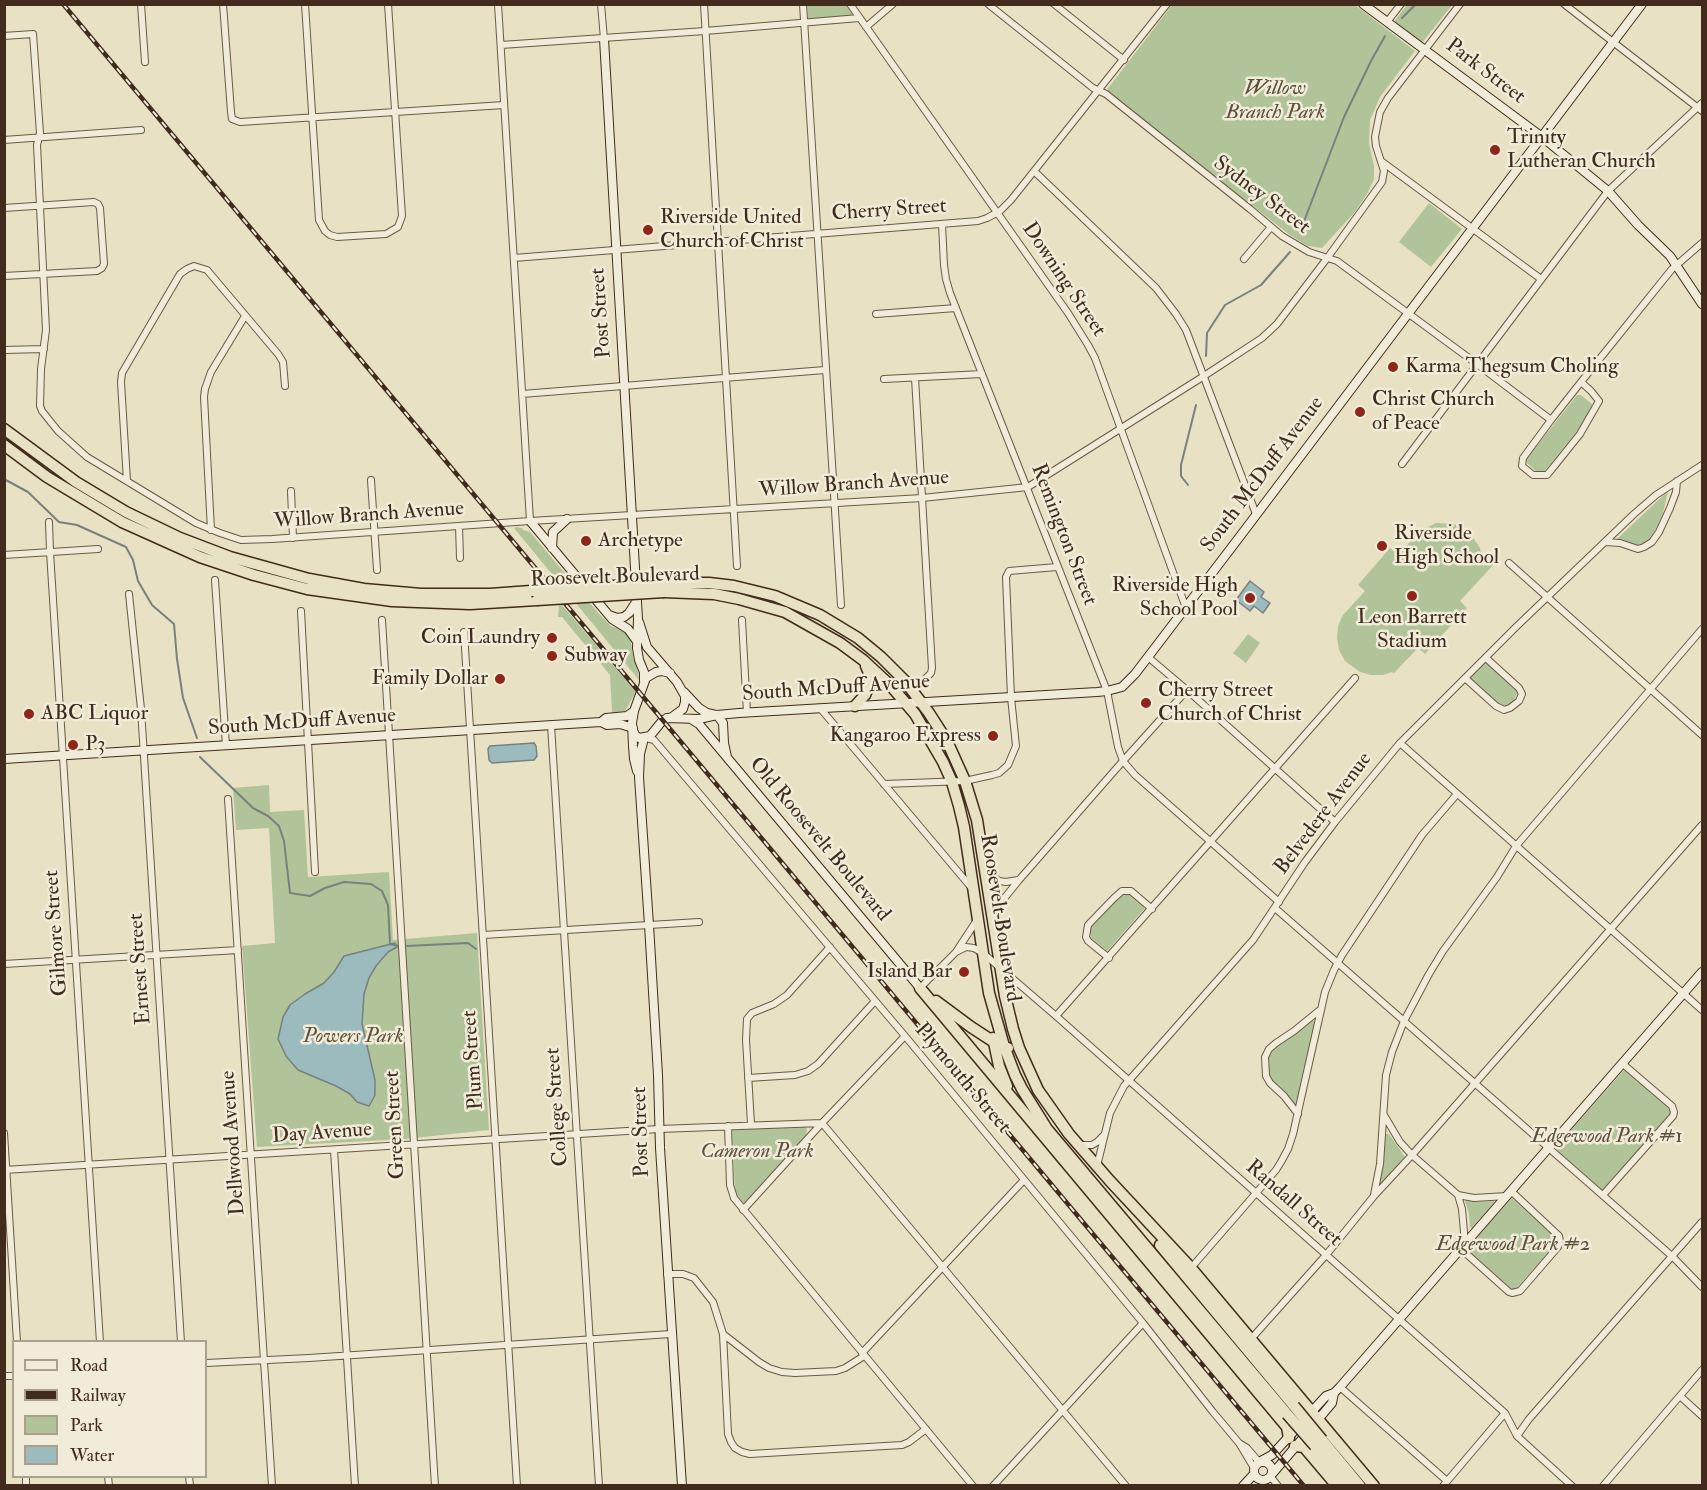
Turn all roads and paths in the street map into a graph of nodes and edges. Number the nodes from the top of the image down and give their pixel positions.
1 (141, 4) edge
2 (223, 4) edge
3 (306, 4) edge
4 (388, 4) edge
5 (498, 4) edge
6 (601, 4) edge
7 (704, 4) edge
8 (803, 4) edge
9 (850, 4) edge
10 (893, 4) edge
11 (988, 4) edge
12 (1054, 4) edge
13 (1167, 4) edge
14 (1363, 4) edge
15 (1401, 4) edge
16 (1460, 4) edge
17 (1564, 4) edge
18 (1642, 4) edge
19 (859, 18) junction
20 (804, 22) junction
21 (1387, 22) junction
22 (866, 27) junction
23 (705, 31) junction
24 (4, 36) edge
25 (603, 39) junction
26 (1613, 42) junction
27 (501, 45) junction
28 (1425, 50) junction
29 (1124, 60) junction
30 (145, 62) dead end
31 (1099, 91) junction
32 (504, 105) junction
33 (1701, 107) edge
34 (395, 112) junction
35 (313, 117) junction
36 (141, 130) dead end
37 (1542, 137) junction
38 (39, 138) junction
39 (4, 140) edge
40 (1381, 161) junction
41 (1034, 171) junction
42 (1608, 191) junction
43 (39, 206) junction
44 (4, 208) edge
45 (996, 213) junction
46 (942, 224) junction
47 (1271, 227) junction
48 (1473, 228) junction
49 (817, 233) junction
50 (718, 242) junction
51 (1702, 243) edge
52 (616, 250) junction
53 (1328, 257) junction
54 (514, 258) junction
55 (1244, 259) dead end
56 (1678, 266) junction
57 (43, 274) junction
58 (4, 276) edge
59 (1541, 279) junction
60 (1702, 304) edge
61 (957, 308) junction
62 (1409, 313) junction
63 (876, 314) dead end
64 (245, 316) junction
65 (44, 349) junction
66 (4, 350) edge
67 (1477, 364) junction
68 (825, 370) junction
69 (982, 374) junction
70 (1204, 376) junction
71 (726, 377) junction
72 (915, 378) junction
73 (884, 379) dead end
74 (1581, 382) junction
75 (285, 386) dead end
76 (624, 386) junction
77 (522, 394) junction
78 (1551, 420) junction
79 (4, 429) edge
80 (1120, 429) junction
81 (4, 445) edge
82 (1402, 464) dead end
83 (1702, 465) edge
84 (371, 480) dead end
85 (127, 481) junction
86 (1677, 481) junction
87 (1028, 487) junction
88 (291, 491) dead end
89 (922, 498) junction
90 (834, 503) junction
91 (734, 509) junction
92 (1256, 514) junction
93 (632, 515) junction
94 (567, 519) junction
95 (530, 521) junction
96 (49, 522) dead end
97 (459, 526) junction
98 (211, 530) junction
99 (375, 532) junction
100 (293, 538) junction
101 (1605, 542) junction
102 (552, 548) junction
103 (98, 549) dead end
104 (50, 552) junction
105 (4, 555) edge
106 (460, 558) dead end
107 (1509, 563) dead end
108 (738, 566) dead end
109 (1057, 567) junction
110 (377, 570) dead end
111 (215, 580) dead end
112 (663, 588) junction
113 (129, 594) dead end
114 (534, 596) junction
115 (1548, 597) junction
116 (637, 600) junction
117 (841, 605) dead end
118 (1186, 608) junction
119 (301, 611) dead end
120 (609, 615) junction
121 (638, 619) junction
122 (382, 620) dead end
123 (742, 620) dead end
124 (1702, 629) edge
125 (464, 632) dead end
126 (636, 640) junction
127 (1148, 657) junction
128 (1486, 658) junction
129 (863, 660) junction
130 (670, 673) junction
131 (926, 678) dead end
132 (1355, 678) dead end
133 (1465, 678) junction
134 (644, 681) junction
135 (1651, 688) junction
136 (681, 689) junction
137 (1187, 690) junction
138 (1107, 691) junction
139 (1011, 697) junction
140 (921, 702) junction
141 (906, 703) junction
142 (855, 706) junction
143 (820, 708) junction
144 (634, 711) junction
145 (747, 713) junction
146 (717, 715) junction
147 (667, 718) junction
148 (689, 718) junction
149 (602, 722) junction
150 (551, 726) junction
151 (633, 729) junction
152 (470, 731) junction
153 (1702, 735) edge
154 (389, 736) junction
155 (650, 737) junction
156 (307, 741) junction
157 (1400, 743) junction
158 (226, 746) junction
159 (144, 751) junction
160 (63, 756) junction
161 (727, 758) junction
162 (4, 759) edge
163 (1123, 761) junction
164 (1275, 768) junction
165 (639, 777) junction
166 (965, 781) junction
167 (951, 782) junction
168 (884, 784) junction
169 (1457, 794) junction
170 (228, 799) dead end
171 (1335, 822) junction
172 (1702, 825) edge
173 (1211, 842) junction
174 (1516, 846) junction
175 (986, 870) junction
176 (315, 872) dead end
177 (1019, 880) junction
178 (974, 892) junction
179 (1277, 905) junction
180 (1152, 909) junction
181 (978, 917) junction
182 (993, 919) junction
183 (699, 922) dead end
184 (649, 925) junction
185 (1611, 929) junction
186 (564, 930) junction
187 (483, 935) junction
188 (830, 948) junction
189 (238, 950) junction
190 (956, 952) junction
191 (984, 954) junction
192 (157, 955) junction
193 (1109, 958) junction
194 (76, 960) junction
195 (1339, 962) junction
196 (4, 964) edge
197 (1001, 969) junction
198 (1702, 972) edge
199 (920, 988) junction
200 (1684, 994) junction
201 (875, 1001) junction
202 (1321, 1009) junction
203 (1702, 1010) edge
204 (1056, 1016) junction
205 (1404, 1021) junction
206 (905, 1036) junction
207 (999, 1044) junction
208 (1623, 1065) junction
209 (1028, 1071) junction
210 (748, 1078) junction
211 (1128, 1081) junction
212 (1476, 1083) junction
213 (1013, 1099) junction
214 (1298, 1114) junction
215 (1383, 1115) junction
216 (822, 1123) junction
217 (751, 1124) junction
218 (728, 1126) junction
219 (659, 1129) junction
220 (4, 1133) edge
221 (577, 1134) junction
222 (1105, 1134) junction
223 (496, 1140) junction
224 (414, 1145) junction
225 (1079, 1145) junction
226 (1548, 1148) junction
227 (334, 1150) junction
228 (251, 1155) junction
229 (1412, 1155) junction
230 (170, 1160) junction
231 (88, 1165) junction
232 (1097, 1166) junction
233 (6, 1170) edge
234 (1024, 1180) junction
235 (1110, 1181) junction
236 (1256, 1193) junction
237 (1509, 1193) junction
238 (1458, 1195) junction
239 (1602, 1195) junction
240 (1374, 1196) junction
241 (743, 1210) junction
242 (1702, 1222) edge
243 (1463, 1247) junction
244 (1326, 1255) junction
245 (1673, 1257) junction
246 (943, 1267) junction
247 (1191, 1268) junction
248 (668, 1274) junction
249 (1702, 1287) edge
250 (1399, 1320) junction
251 (1143, 1323) junction
252 (671, 1334) junction
253 (723, 1334) junction
254 (589, 1338) junction
255 (1251, 1339) junction
256 (17, 1340) edge
257 (100, 1340) edge
258 (181, 1340) edge
259 (508, 1344) junction
260 (427, 1349) junction
261 (347, 1354) junction
262 (863, 1354) junction
263 (264, 1360) junction
264 (207, 1363) edge
265 (1702, 1370) edge
266 (1337, 1390) junction
267 (1680, 1396) junction
268 (1062, 1409) junction
269 (1291, 1410) junction
270 (1505, 1413) junction
271 (1315, 1415) junction
272 (1702, 1416) edge
273 (926, 1429) junction
274 (1517, 1436) junction
275 (1292, 1442) junction
276 (1318, 1443) junction
277 (1257, 1466) junction
278 (1267, 1479) edge
279 (1445, 1483) edge
280 (272, 1485) edge
281 (355, 1485) edge
282 (435, 1485) edge
283 (517, 1485) edge
284 (599, 1485) edge
285 (682, 1485) edge
286 (973, 1485) edge
287 (993, 1485) edge
288 (1126, 1485) edge
289 (1243, 1485) edge
290 (1278, 1485) edge
291 (1337, 1485) edge
292 (1348, 1485) edge
293 (1360, 1485) edge
294 (1374, 1485) edge
295 (1572, 1485) edge
296 (1603, 1485) edge

1 - 30 street
2 - 35 street
3 - 35 street
4 - 34 street
5 - 27 street
6 - 25 street, Post Street
7 - 23 street
8 - 20 street
9 - 19 street, Downing Street
10 - 22 street
11 - 31 street, Sydney Street
12 - 29 street
13 - 29 street, Cherry Street
14 - 21 main road, Park Street
15 - 21 street
16 - 28 street, Willow Branch Avenue
17 - 26 street
18 - 26 main road, South McDuff Avenue
19 - 20 street
19 - 22 street, Downing Street
20 - 23 street
20 - 49 street
21 - 28 main road, Park Street
22 - 45 street, Downing Street
23 - 25 street
23 - 50 street
24 - 38 street
25 - 27 street
25 - 52 main road, Post Street
26 - 33 street
26 - 37 main road, South McDuff Avenue
27 - 32 street
28 - 37 main road, Park Street
28 - 40 street, Willow Branch Avenue
29 - 31 street, Cherry Street
31 - 41 street, Cherry Street
31 - 47 street, Sydney Street
32 - 34 street
32 - 54 street
33 - 42 street
34 - 35 street
34 - 35 street
36 - 38 street
37 - 42 main road, Park Street
37 - 48 main road, South McDuff Avenue
38 - 39 street
38 - 43 street
40 - 48 street
40 - 53 street, Willow Branch Avenue
41 - 45 street, Cherry Street
41 - 70 street
42 - 56 main road, Park Street
42 - 59 street
43 - 44 street
43 - 57 street
43 - 57 street
45 - 46 street, Cherry Street
45 - 80 street, Downing Street
46 - 49 street, Cherry Street
46 - 61 street, Remington Street
47 - 53 street, Sydney Street
47 - 55 street
48 - 59 street
48 - 62 main road, South McDuff Avenue
49 - 50 street, Cherry Street
49 - 68 street
50 - 52 street, Cherry Street
50 - 71 street
51 - 56 street
52 - 54 street, Cherry Street
52 - 76 main road, Post Street
53 - 62 street, Sydney Street
53 - 70 street, Willow Branch Avenue
54 - 77 street
56 - 60 main road, Park Street
56 - 74 street
57 - 58 street
57 - 65 street
59 - 67 street
61 - 63 street
61 - 69 street, Remington Street
62 - 67 street, Sydney Street
62 - 92 main road, South McDuff Avenue
64 - 75 street
64 - 85 street
64 - 98 street
65 - 66 street
65 - 85 street, Willow Branch Avenue
67 - 78 street, Sydney Street
67 - 82 street
68 - 71 street
68 - 90 street
69 - 72 street
69 - 87 street, Remington Street
70 - 80 street, Willow Branch Avenue
70 - 92 street
71 - 76 street
71 - 91 street
72 - 73 street
72 - 89 street
74 - 78 street
74 - 78 street
76 - 77 street
76 - 93 main road, Post Street
77 - 95 street
79 - 114 highway, Roosevelt Boulevard
80 - 87 street, Willow Branch Avenue
80 - 118 street, Downing Street
81 - 114 highway, Roosevelt Boulevard
83 - 86 street, Belvedere Avenue
84 - 99 street
85 - 98 street, Willow Branch Avenue
86 - 101 street, Belvedere Avenue
86 - 101 street
87 - 89 street, Willow Branch Avenue
87 - 109 street, Remington Street
88 - 100 street
89 - 90 street, Willow Branch Avenue
89 - 131 street
90 - 91 street, Willow Branch Avenue
90 - 117 street
91 - 93 street, Willow Branch Avenue
91 - 108 street
92 - 118 main road, South McDuff Avenue
93 - 94 street, Willow Branch Avenue
93 - 116 main road, Post Street
94 - 95 street, Willow Branch Avenue
94 - 102 main road
95 - 97 street, Willow Branch Avenue
95 - 102 main road
96 - 104 street, Gilmore Street
97 - 99 street, Willow Branch Avenue
97 - 106 street
98 - 100 street, Willow Branch Avenue
99 - 100 street, Willow Branch Avenue
99 - 110 street
101 - 115 street, Belvedere Avenue
102 - 120 main road
103 - 104 street
104 - 105 street
104 - 160 street, Gilmore Street
107 - 115 street
109 - 138 street, Remington Street
109 - 139 street
111 - 158 street
112 - 114 highway, Roosevelt Boulevard, bridge
112 - 129 highway, Roosevelt Boulevard
112 - 140 highway, Roosevelt Boulevard
113 - 159 street, Ernest Street
115 - 128 street, Belvedere Avenue
115 - 135 street
116 - 120 main road
116 - 121 main road, Post Street
118 - 127 main road, South McDuff Avenue
119 - 156 street
120 - 126 main road
121 - 126 main road, Post Street
121 - 130 main road, Post Street
122 - 154 street, Green Street
123 - 145 street
124 - 135 street
125 - 152 street, Plum Street
126 - 134 main road, Post Street
127 - 137 street
127 - 138 main road, South McDuff Avenue
128 - 133 street, Belvedere Avenue
128 - 133 street
129 - 141 highway, Roosevelt Boulevard
129 - 142 highway
130 - 134 main road
130 - 136 main road
132 - 164 street
133 - 157 street, Belvedere Avenue
134 - 144 main road, Post Street
135 - 153 street
135 - 174 street
136 - 146 main road
136 - 147 main road
137 - 163 street
137 - 164 street
138 - 139 main road, South McDuff Avenue
138 - 163 street, Remington Street
139 - 140 main road, South McDuff Avenue
139 - 166 street
140 - 141 main road, South McDuff Avenue
140 - 166 highway, Roosevelt Boulevard
141 - 142 main road, South McDuff Avenue
141 - 167 highway, Roosevelt Boulevard
142 - 143 main road, South McDuff Avenue
143 - 145 main road, South McDuff Avenue
143 - 168 street
144 - 149 main road, South McDuff Avenue
144 - 151 main road, Post Street
145 - 146 main road, South McDuff Avenue
146 - 148 main road, South McDuff Avenue
146 - 161 main road
147 - 148 main road, South McDuff Avenue
147 - 155 main road
148 - 161 main road, Old Roosevelt Boulevard
149 - 150 main road, South McDuff Avenue
149 - 151 main road, South McDuff Avenue
150 - 152 main road, South McDuff Avenue
150 - 186 street, College Street
151 - 155 main road
151 - 165 main road, Post Street
152 - 154 main road, South McDuff Avenue
152 - 187 street, Plum Street
154 - 156 main road, South McDuff Avenue
154 - 224 street, Green Street
155 - 165 main road, Post Street
155 - 188 street, Plymouth Street
156 - 158 main road, South McDuff Avenue
156 - 176 street
157 - 169 street
157 - 171 street, Belvedere Avenue
158 - 159 main road, South McDuff Avenue
159 - 160 main road, South McDuff Avenue
159 - 192 street, Ernest Street
160 - 162 main road, South McDuff Avenue
160 - 194 street, Gilmore Street
161 - 199 main road, Old Roosevelt Boulevard
163 - 173 street, Remington Street
163 - 177 street
164 - 171 street
164 - 173 street
165 - 184 main road, Post Street
166 - 167 street
166 - 175 highway, Roosevelt Boulevard
167 - 168 street
167 - 178 highway, Roosevelt Boulevard
168 - 178 street
169 - 174 street
169 - 195 street
170 - 189 street, Dellwood Avenue
171 - 179 street, Belvedere Avenue
172 - 185 street
173 - 179 street, Remington Street
173 - 180 street
174 - 185 street
174 - 205 street
175 - 177 street
175 - 182 highway, Roosevelt Boulevard
177 - 182 street
178 - 181 highway, Roosevelt Boulevard
179 - 195 street, Remington Street
179 - 211 street, Belvedere Avenue
180 - 193 street
180 - 193 street
181 - 190 street
181 - 191 highway, Roosevelt Boulevard
182 - 197 highway, Roosevelt Boulevard
183 - 184 street
184 - 186 street
184 - 219 main road, Post Street
185 - 200 street
185 - 212 street
186 - 187 street
186 - 221 street, College Street
187 - 223 street, Plum Street
188 - 201 street, Plymouth Street
188 - 210 street
189 - 192 street
189 - 228 street, Dellwood Avenue
190 - 191 street
190 - 199 street
191 - 197 street, Randall Street
191 - 207 highway, Roosevelt Boulevard
192 - 194 street
192 - 230 street, Ernest Street
193 - 204 street
194 - 196 street
194 - 231 street, Gilmore Street
195 - 202 street
195 - 205 street, Remington Street
197 - 204 street, Randall Street
197 - 209 highway, Roosevelt Boulevard
198 - 200 main road
199 - 207 highway
199 - 213 highway
200 - 203 street
200 - 208 main road
201 - 206 street, Plymouth Street
201 - 210 street
202 - 214 street
202 - 214 street
204 - 211 street, Randall Street
205 - 212 street, Remington Street
205 - 215 street
206 - 216 street
206 - 234 street, Plymouth Street
207 - 209 highway
207 - 213 highway
207 - 269 highway, Roosevelt Boulevard
208 - 226 main road
208 - 239 street
209 - 225 highway, Roosevelt Boulevard
210 - 217 street
211 - 222 street, Belvedere Avenue
211 - 236 street, Randall Street
212 - 226 street, Remington Street
212 - 229 street
213 - 275 highway
214 - 236 street
215 - 229 street
215 - 240 street
216 - 217 street, Day Avenue
216 - 241 street
216 - 246 street
217 - 218 street, Day Avenue
218 - 219 street, Day Avenue
218 - 241 street
219 - 221 street, Day Avenue
219 - 248 main road, Post Street
220 - 233 street
221 - 223 street, Day Avenue
221 - 254 street, College Street
222 - 225 street
222 - 232 street, Belvedere Avenue
223 - 224 street, Day Avenue
223 - 259 street, Plum Street
224 - 227 street, Day Avenue
224 - 260 street, Green Street
225 - 232 highway, Roosevelt Boulevard
226 - 237 main road
226 - 239 street, Remington Street
227 - 228 street, Day Avenue
227 - 261 street
228 - 230 street, Day Avenue
228 - 263 street, Dellwood Avenue
229 - 238 street
229 - 240 street
230 - 231 street, Day Avenue
230 - 258 street, Ernest Street
231 - 233 street, Day Avenue
231 - 257 street, Gilmore Street
232 - 235 highway, Roosevelt Boulevard
233 - 256 street
234 - 246 street
234 - 251 street, Plymouth Street
235 - 247 highway
235 - 269 highway
236 - 244 street, Randall Street
236 - 247 street
237 - 238 street
237 - 243 main road
237 - 243 street
238 - 243 street
239 - 245 street, Remington Street
240 - 244 street
241 - 262 street
242 - 245 street
243 - 250 main road
244 - 250 street, Randall Street
244 - 255 street
245 - 249 street, Remington Street
245 - 274 street
246 - 262 street
246 - 268 street
247 - 255 highway
248 - 252 main road, Post Street
248 - 253 street
250 - 266 main road
250 - 270 street, Randall Street
251 - 268 street
251 - 277 street, Plymouth Street
252 - 254 street
252 - 285 main road, Post Street
253 - 262 street
253 - 273 street
254 - 259 street
254 - 284 street, College Street
255 - 271 highway
259 - 260 street
259 - 283 street, Plum Street
260 - 261 street
260 - 282 street, Green Street
261 - 263 street
261 - 281 street
262 - 273 street
263 - 264 street
263 - 280 street, Dellwood Avenue
265 - 267 street
266 - 271 main road
266 - 279 street
267 - 272 street
267 - 296 street
268 - 287 street
268 - 288 street
269 - 276 highway, bridge
270 - 274 street, Randall Street
270 - 279 street
271 - 275 main road
271 - 294 highway
273 - 286 street
274 - 295 street, Randall Street
275 - 277 main road
275 - 278 main road
275 - 291 highway
276 - 292 highway
276 - 293 highway
277 - 278 main road
277 - 278 main road
277 - 289 main road
278 - 290 street

